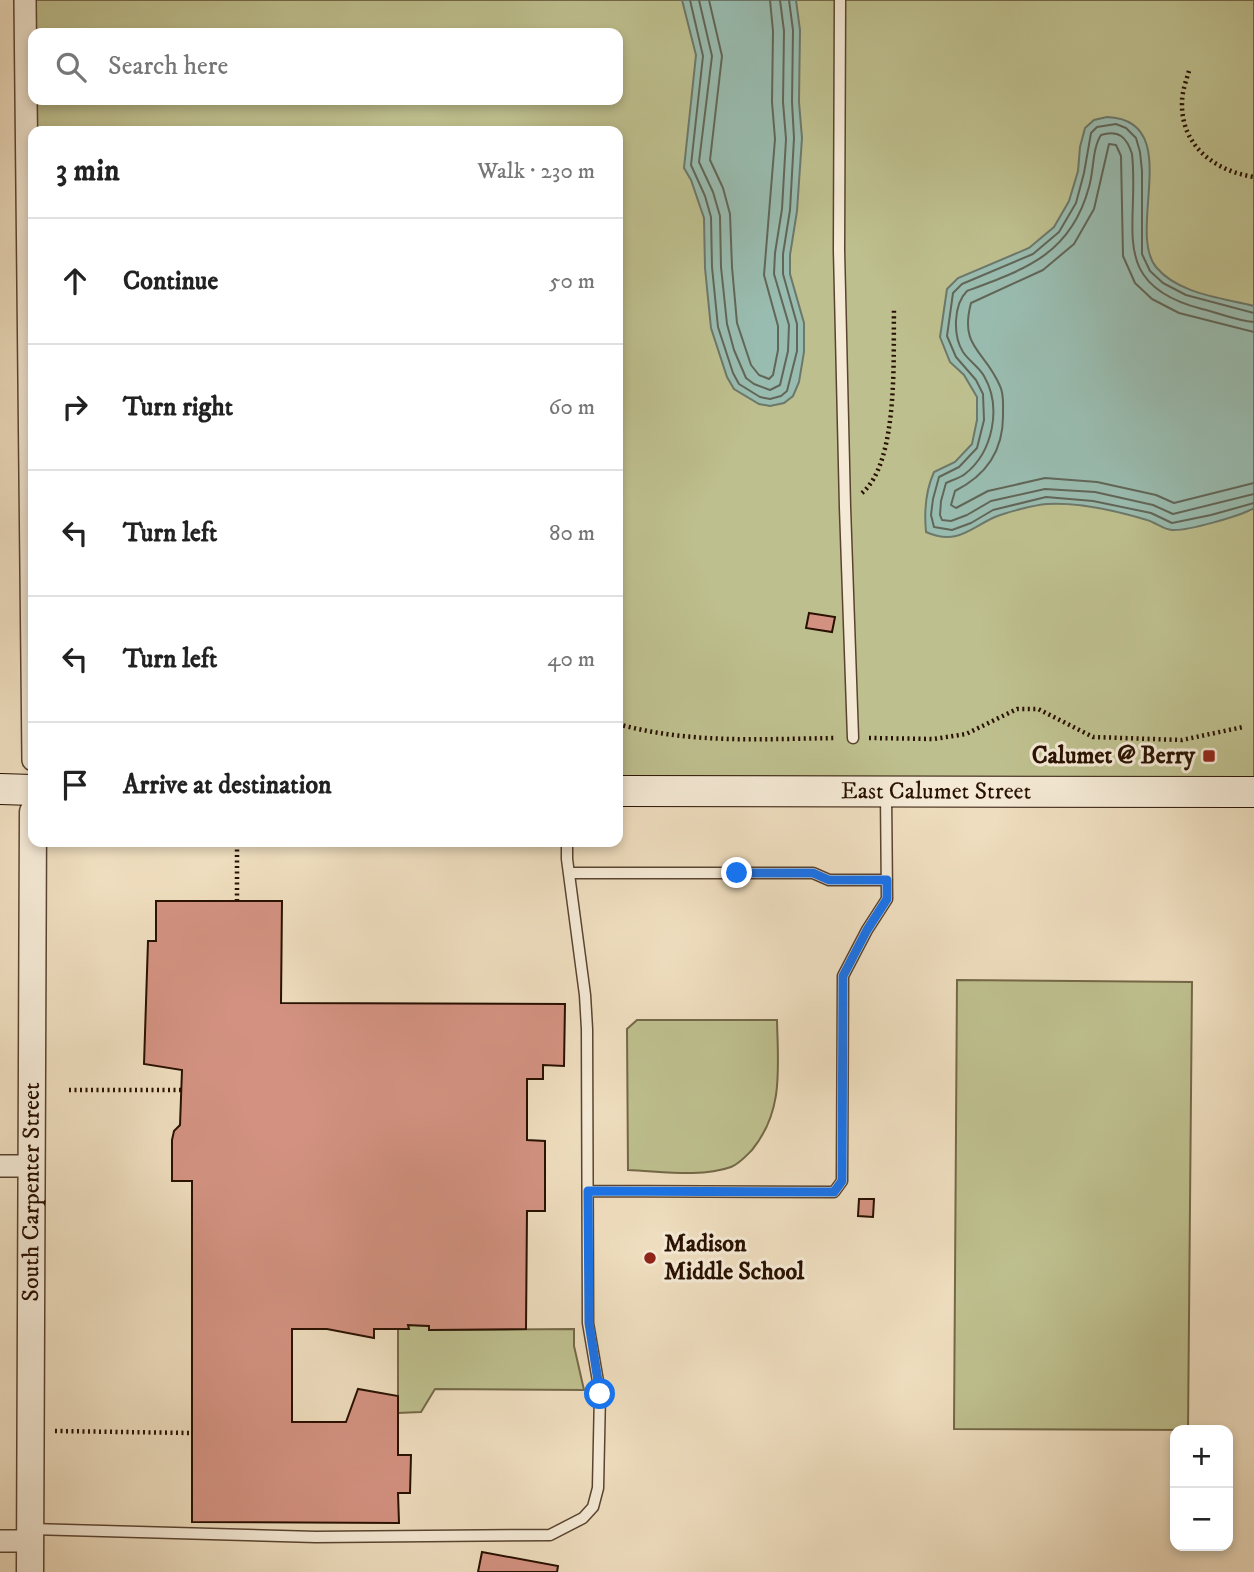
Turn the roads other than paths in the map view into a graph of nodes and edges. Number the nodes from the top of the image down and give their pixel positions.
1 (25, 0) edge
2 (840, 0) edge
3 (28, 285) edge
4 (853, 738) road end
5 (0, 789) edge
6 (28, 790) edge
7 (623, 791) edge
8 (886, 791) junction
9 (1254, 792) edge
10 (33, 847) edge
11 (567, 847) edge
12 (569, 873) junction
13 (887, 880) junction
14 (0, 1166) edge
15 (33, 1166) junction
16 (588, 1191) junction
17 (30, 1535) junction
18 (0, 1541) edge
19 (30, 1572) edge

1 - 3 street
2 - 4 lane
5 - 6 main road
7 - 8 main road, East Calumet Street
8 - 9 main road, East Calumet Street
8 - 13 lane
10 - 15 street, South Carpenter Street
11 - 12 lane
12 - 13 lane
12 - 16 lane
13 - 16 lane
14 - 15 street
15 - 17 street, South Carpenter Street
16 - 17 lane
17 - 18 street
17 - 19 street, South Carpenter Street

